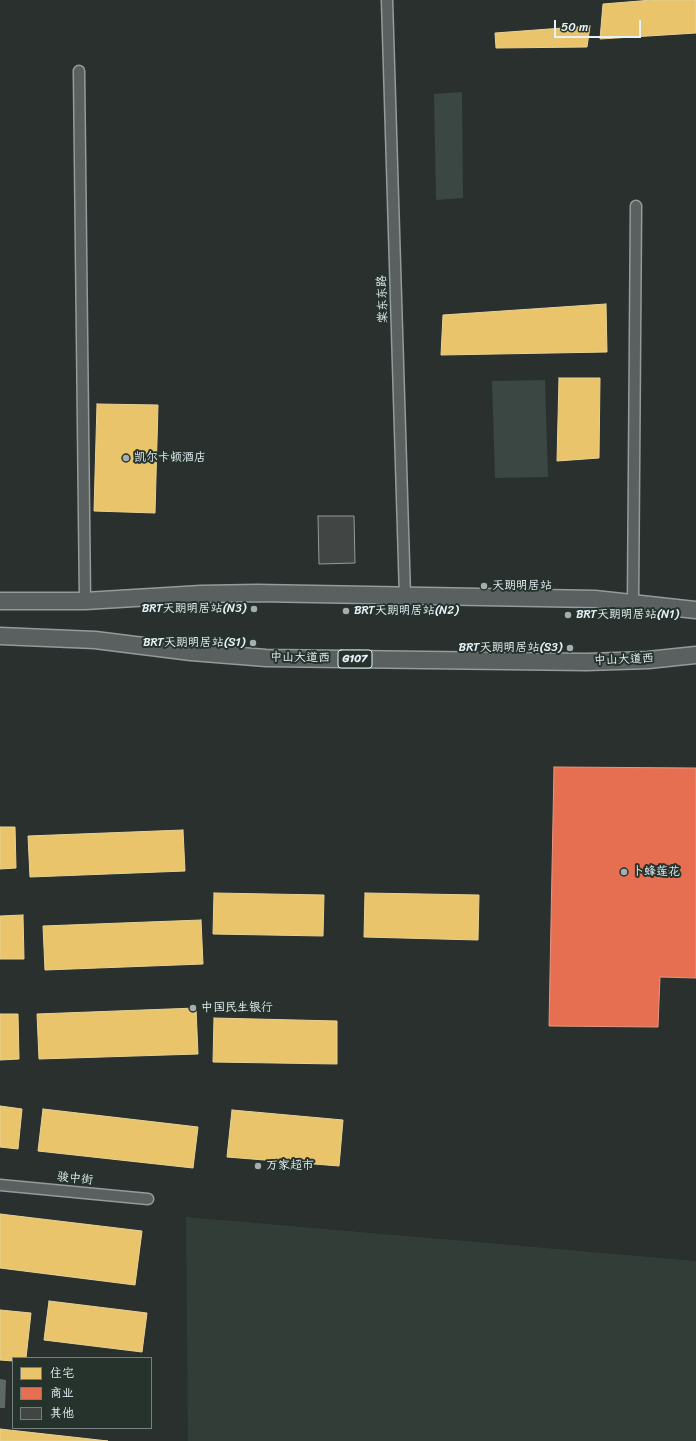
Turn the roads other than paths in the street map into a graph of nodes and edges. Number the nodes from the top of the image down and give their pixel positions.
1 (387, 0) edge
2 (79, 71) dead end
3 (636, 206) dead end
4 (405, 596) junction
5 (0, 601) edge
6 (85, 601) junction
7 (633, 602) junction
8 (696, 610) edge
9 (0, 636) edge
10 (696, 655) edge
11 (0, 1185) edge
12 (148, 1199) dead end

1 - 4 street, 棠东东路
2 - 6 street
3 - 7 street
4 - 6 highway
4 - 7 highway
5 - 6 highway
7 - 8 highway
9 - 10 highway, 中山大道西 / G107
11 - 12 street, 骏中街

